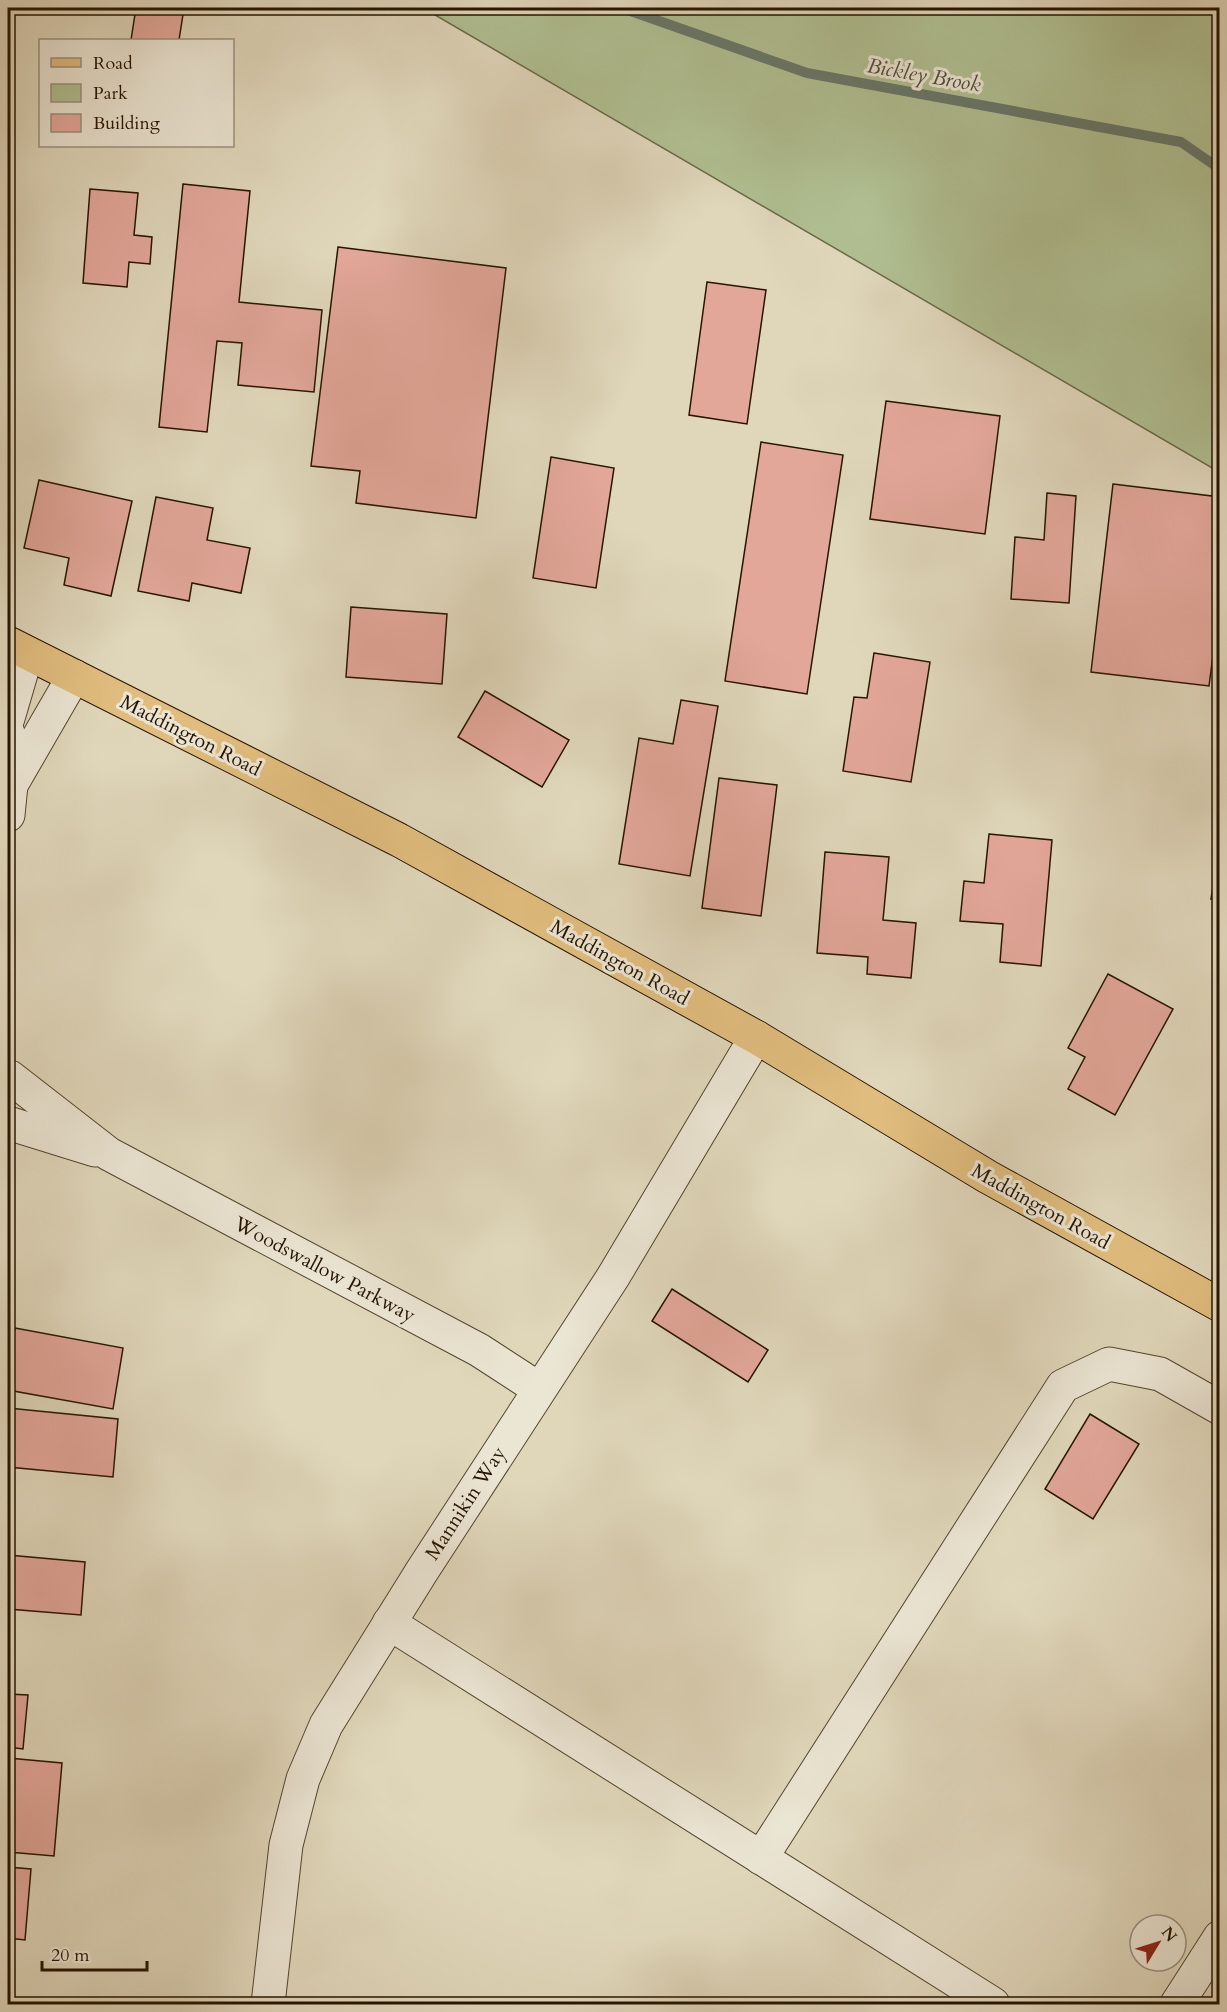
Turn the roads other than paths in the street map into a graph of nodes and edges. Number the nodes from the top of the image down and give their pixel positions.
1 (17, 648) edge
2 (74, 676) junction
3 (8, 718) edge
4 (8, 733) edge
5 (9, 800) edge
6 (756, 1037) junction
7 (9, 1075) edge
8 (8, 1110) edge
9 (8, 1123) edge
10 (109, 1154) junction
11 (1220, 1305) edge
12 (539, 1389) junction
13 (1220, 1408) edge
14 (389, 1623) junction
15 (760, 1858) junction
16 (1220, 1937) edge
17 (268, 2004) edge
18 (993, 2004) edge
19 (1176, 2004) edge

1 - 2 main road, Maddington Road
1 - 3 street
2 - 5 street
2 - 6 main road, Maddington Road
4 - 5 street
6 - 11 main road, Maddington Road
6 - 12 street, Mannikin Way
7 - 8 street
7 - 10 street, Woodswallow Parkway
9 - 10 street, Woodswallow Parkway
10 - 12 street, Woodswallow Parkway
12 - 14 street, Mannikin Way
13 - 15 street
14 - 15 street
14 - 17 street, Mannikin Way
15 - 18 street
16 - 19 street

